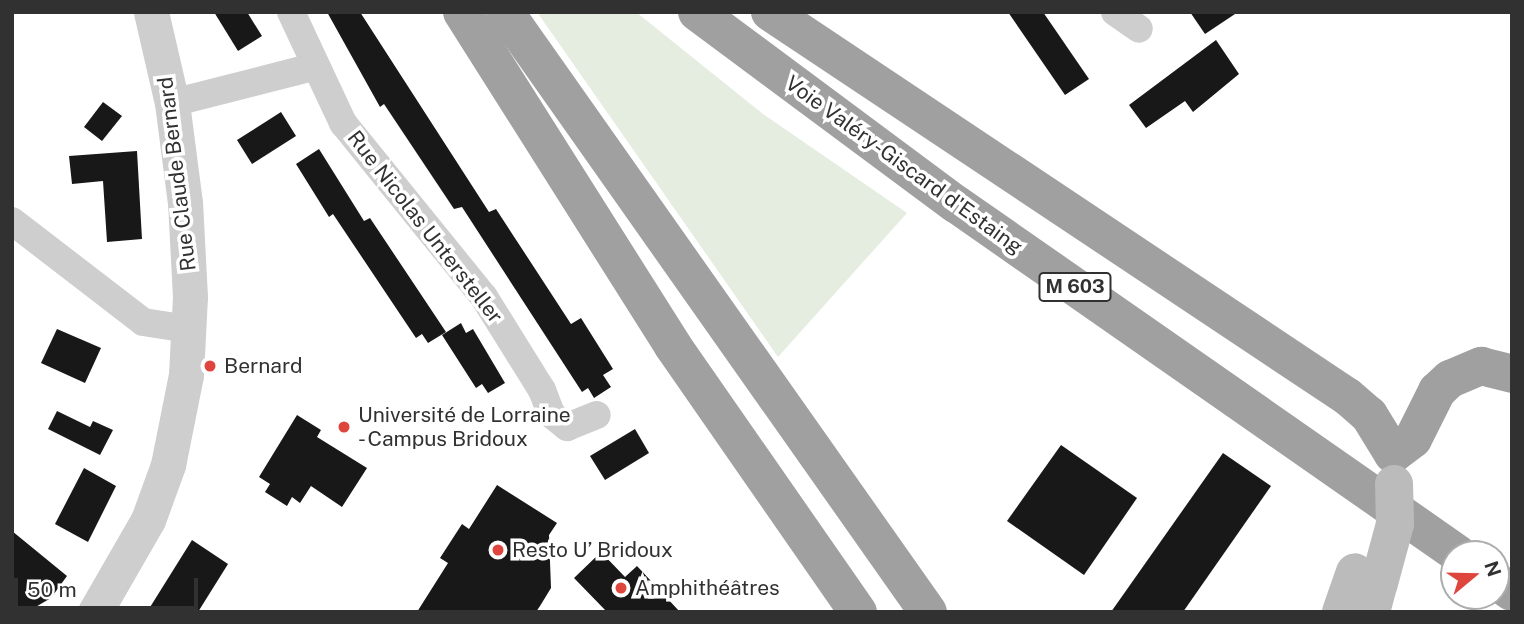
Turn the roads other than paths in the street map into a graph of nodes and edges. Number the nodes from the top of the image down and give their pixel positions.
1 (152, 12) edge
2 (291, 12) edge
3 (462, 12) edge
4 (505, 12) edge
5 (697, 12) edge
6 (770, 12) edge
7 (1115, 12) edge
8 (1139, 29) dead end
9 (313, 67) junction
10 (172, 103) junction
11 (12, 221) edge
12 (189, 329) junction
13 (1512, 374) edge
14 (597, 415) dead end
15 (1393, 469) junction
16 (1440, 541) edge
17 (1368, 589) edge
18 (95, 612) edge
19 (858, 612) edge
20 (928, 612) edge
21 (1341, 612) edge

1 - 10 street, Rue Claude Bernard
2 - 9 street, Rue Nicolas Untersteller
3 - 19 highway
4 - 20 highway
5 - 16 highway, Voie Valéry-Giscard d'Estaing / M 603
6 - 15 highway
7 - 8 street
9 - 10 street
9 - 14 street, Rue Nicolas Untersteller
10 - 12 street, Rue Claude Bernard
11 - 12 street
12 - 18 street, Rue Claude Bernard
13 - 15 highway
15 - 17 main road
17 - 21 main road

